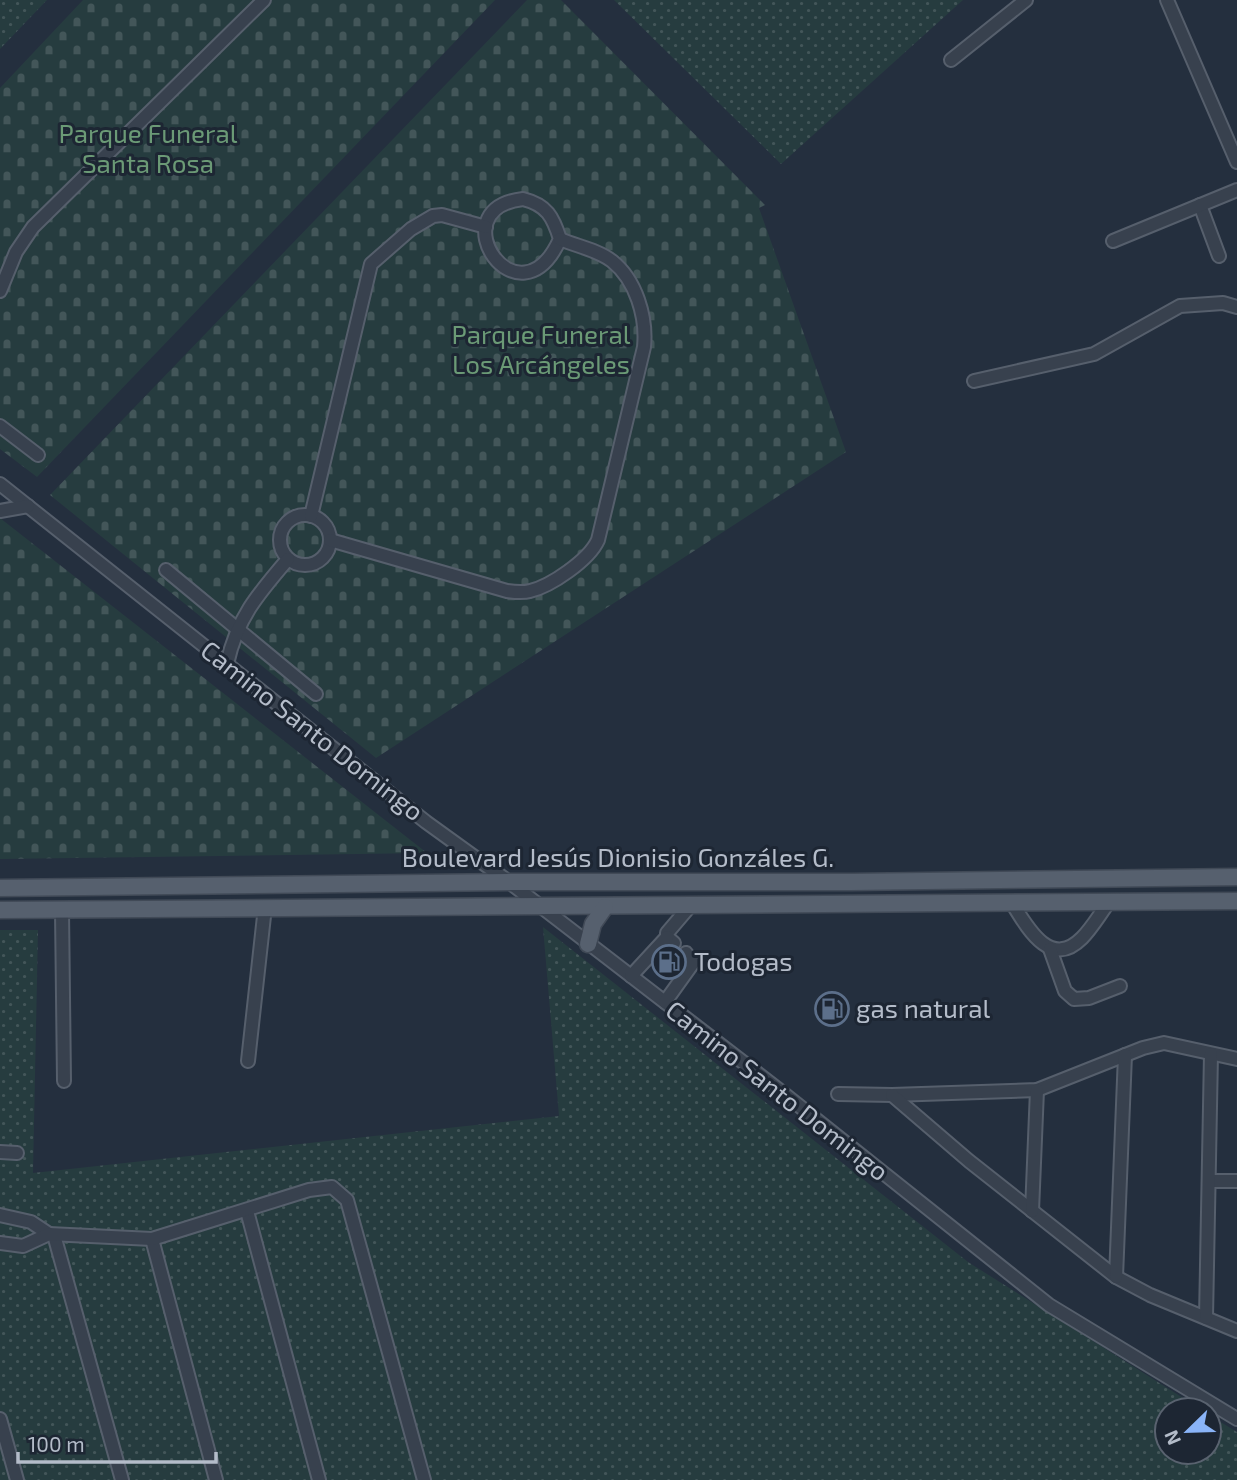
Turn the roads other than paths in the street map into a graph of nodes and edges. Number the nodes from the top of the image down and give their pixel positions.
1 (264, 0) edge
2 (1026, 0) edge
3 (1167, 0) edge
4 (951, 60) dead end
5 (1233, 140) edge
6 (1237, 162) edge
7 (1237, 190) edge
8 (1200, 205) junction
9 (486, 227) junction
10 (560, 239) junction
11 (1113, 241) dead end
12 (1219, 256) dead end
13 (0, 291) edge
14 (1237, 307) edge
15 (974, 381) dead end
16 (0, 426) edge
17 (38, 455) dead end
18 (0, 484) edge
19 (28, 506) junction
20 (0, 512) edge
21 (311, 516) junction
22 (330, 540) junction
23 (288, 559) junction
24 (166, 570) dead end
25 (237, 627) junction
26 (226, 664) junction
27 (316, 694) dead end
28 (1237, 877) edge
29 (509, 882) junction
30 (0, 888) edge
31 (1237, 901) edge
32 (1109, 902) junction
33 (1012, 903) junction
34 (690, 906) junction
35 (265, 907) junction
36 (605, 907) junction
37 (541, 908) junction
38 (0, 911) edge
39 (62, 911) junction
40 (589, 944) junction
41 (1050, 949) junction
42 (686, 953) dead end
43 (631, 976) junction
44 (1120, 986) dead end
45 (665, 1002) junction
46 (1212, 1054) junction
47 (1125, 1055) junction
48 (1237, 1059) edge
49 (248, 1061) dead end
50 (64, 1081) dead end
51 (1037, 1090) junction
52 (838, 1094) dead end
53 (892, 1095) junction
54 (0, 1153) edge
55 (17, 1153) dead end
56 (1210, 1181) junction
57 (1237, 1181) edge
58 (247, 1211) junction
59 (1032, 1211) junction
60 (0, 1215) edge
61 (52, 1235) junction
62 (152, 1240) junction
63 (0, 1243) edge
64 (1116, 1277) junction
65 (1206, 1318) junction
66 (1237, 1331) edge
67 (0, 1419) edge
68 (1237, 1419) edge
69 (17, 1480) edge
70 (122, 1480) edge
71 (216, 1480) edge
72 (320, 1480) edge
73 (424, 1480) edge

1 - 13 street
2 - 4 street
3 - 5 street
5 - 6 street
7 - 8 street
8 - 11 street
8 - 12 street
9 - 10 street
9 - 10 street
9 - 21 street
10 - 22 street
14 - 15 street
16 - 17 street
18 - 19 street, Camino Santo Domingo
19 - 20 street
19 - 26 street, Camino Santo Domingo
21 - 22 street
21 - 23 street
22 - 23 street
23 - 25 street
24 - 25 street
25 - 26 street
25 - 27 street
26 - 29 street, Camino Santo Domingo
28 - 29 main road, Boulevard Jesús Dionisio Gonzáles G.
29 - 30 main road, Boulevard Jesús Dionisio Gonzáles G.
29 - 37 street, Camino Santo Domingo
31 - 32 main road, Boulevard Jesús Dionisio Gonzáles G.
32 - 33 main road, Boulevard Jesús Dionisio Gonzáles G.
32 - 41 street
33 - 34 main road, Boulevard Jesús Dionisio Gonzáles G.
33 - 41 street
34 - 36 main road, Boulevard Jesús Dionisio Gonzáles G.
34 - 43 street
35 - 37 main road, Boulevard Jesús Dionisio Gonzáles G.
35 - 39 main road, Boulevard Jesús Dionisio Gonzáles G.
35 - 49 street
36 - 37 main road, Boulevard Jesús Dionisio Gonzáles G.
36 - 40 main road
37 - 40 street, Camino Santo Domingo
38 - 39 main road, Boulevard Jesús Dionisio Gonzáles G.
39 - 50 street
40 - 43 street, Camino Santo Domingo
41 - 44 street
42 - 45 street
43 - 45 street, Camino Santo Domingo
45 - 68 street, Camino Santo Domingo
46 - 47 street
46 - 48 street
46 - 56 street
47 - 51 street
47 - 64 street
51 - 53 street
51 - 59 street
52 - 53 street
53 - 59 street
54 - 55 street
56 - 57 street
56 - 65 street
58 - 62 street
58 - 72 street
58 - 73 street
59 - 64 street
60 - 61 street
61 - 62 street
61 - 63 street
61 - 70 street
62 - 71 street
64 - 65 street
65 - 66 street
67 - 69 street

